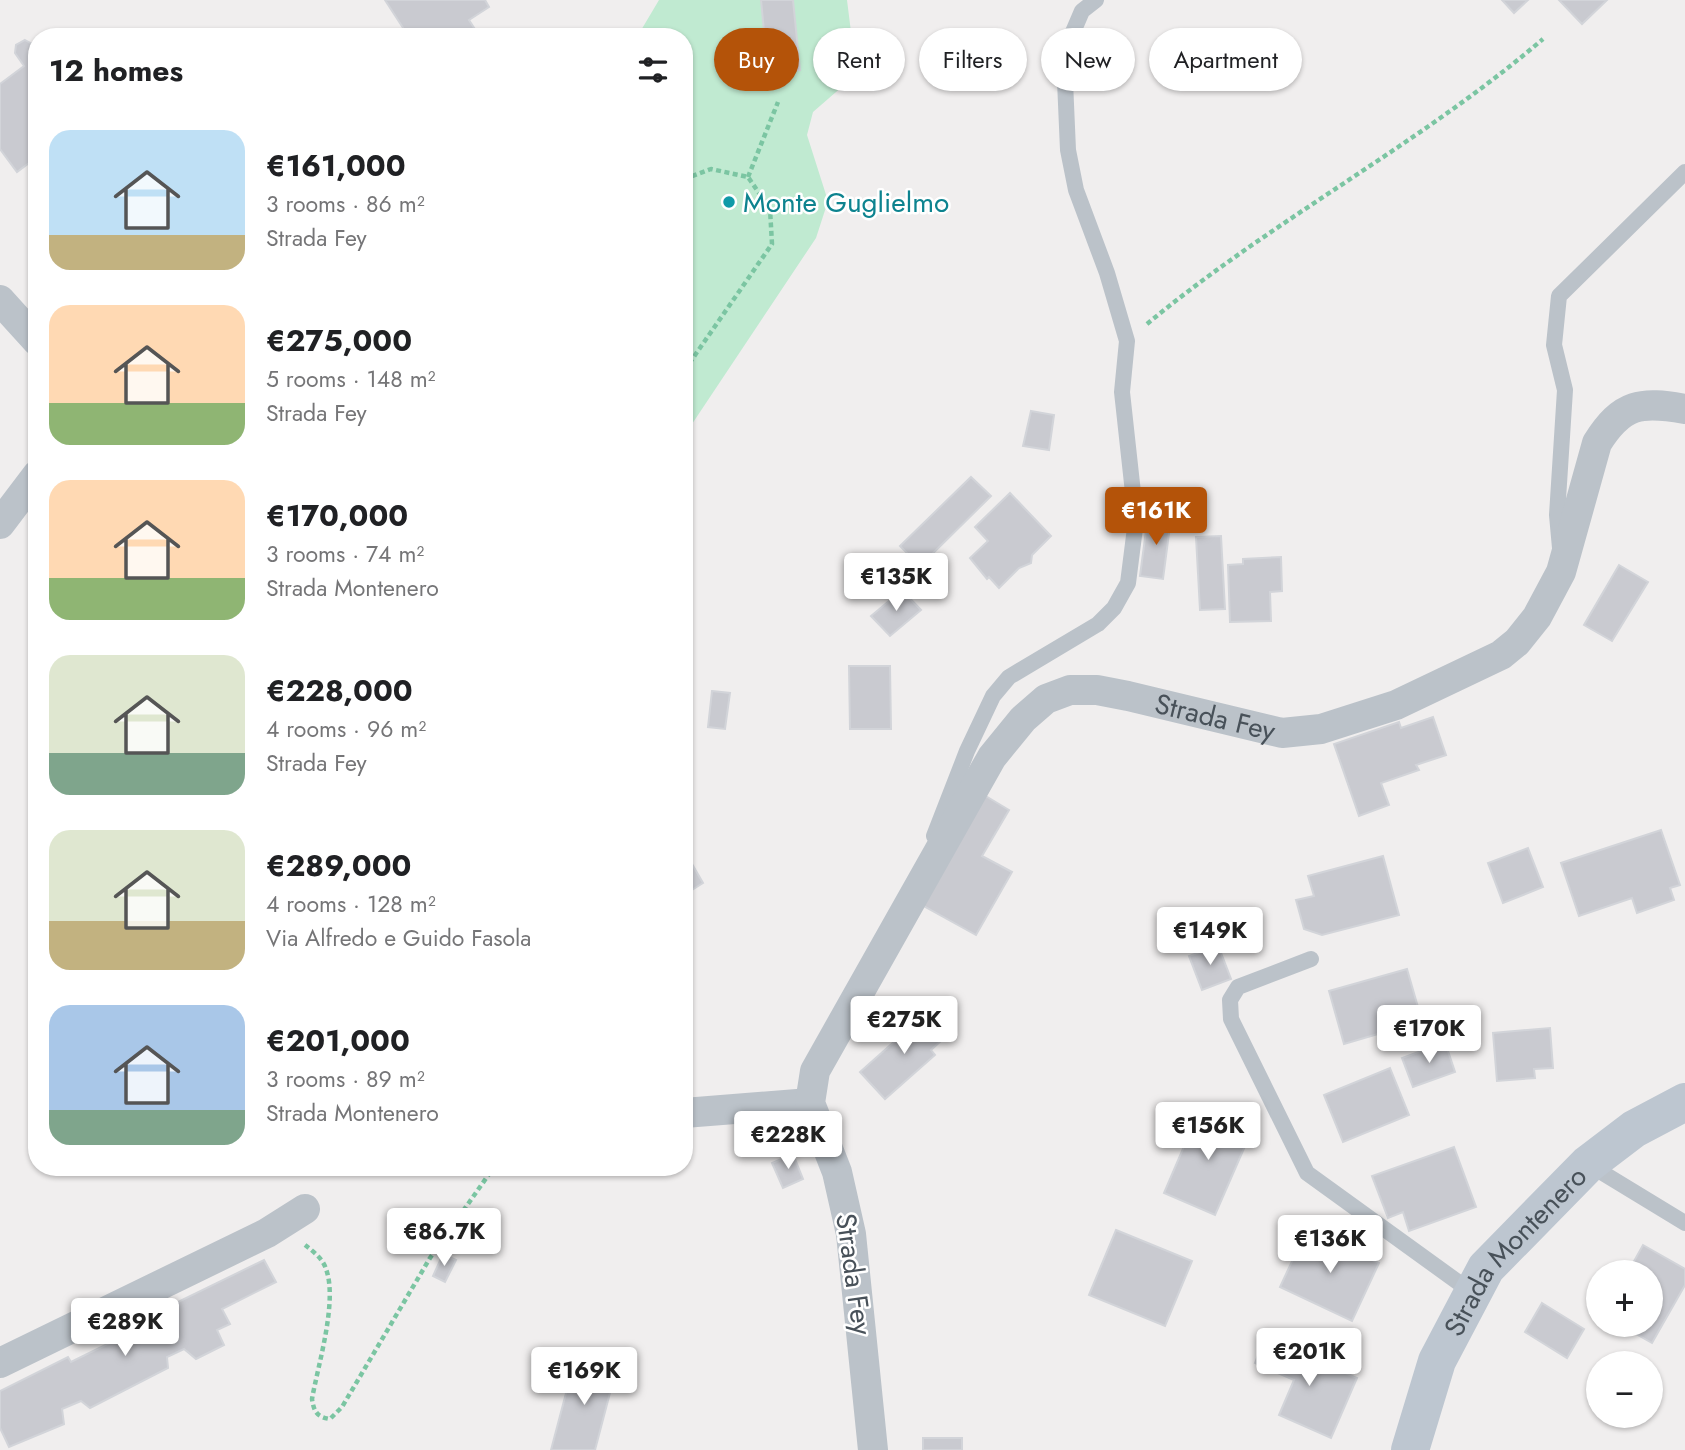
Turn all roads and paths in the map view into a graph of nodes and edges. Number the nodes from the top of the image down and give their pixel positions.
1 (1096, 0) edge
2 (1543, 39) dead end
3 (778, 102) dead end
4 (1685, 172) edge
5 (693, 176) edge
6 (748, 177) junction
7 (0, 300) edge
8 (28, 331) edge
9 (1127, 341) junction
10 (693, 358) edge
11 (1685, 409) edge
12 (28, 487) edge
13 (0, 524) edge
14 (1561, 572) junction
15 (929, 873) junction
16 (1311, 959) dead end
17 (1685, 1102) edge
18 (810, 1103) junction
19 (693, 1112) edge
20 (1588, 1164) junction
21 (488, 1176) edge
22 (305, 1209) dead end
23 (1685, 1223) edge
24 (267, 1233) junction
25 (1473, 1293) junction
26 (0, 1363) edge
27 (873, 1450) edge
28 (1410, 1450) edge

1 - 9 lane
2 - 9 path
3 - 6 path
4 - 14 lane
5 - 6 path
6 - 10 path
7 - 8 street
9 - 15 lane
11 - 14 street, Strada Fey
12 - 13 street
14 - 15 street, Strada Fey
15 - 18 street, Strada Fey
16 - 25 lane
17 - 20 main road, Strada Montenero
18 - 19 street
18 - 27 street, Strada Fey
20 - 23 lane
20 - 25 main road, Strada Montenero
21 - 24 path
22 - 24 street
24 - 26 street
25 - 28 main road, Strada Montenero

